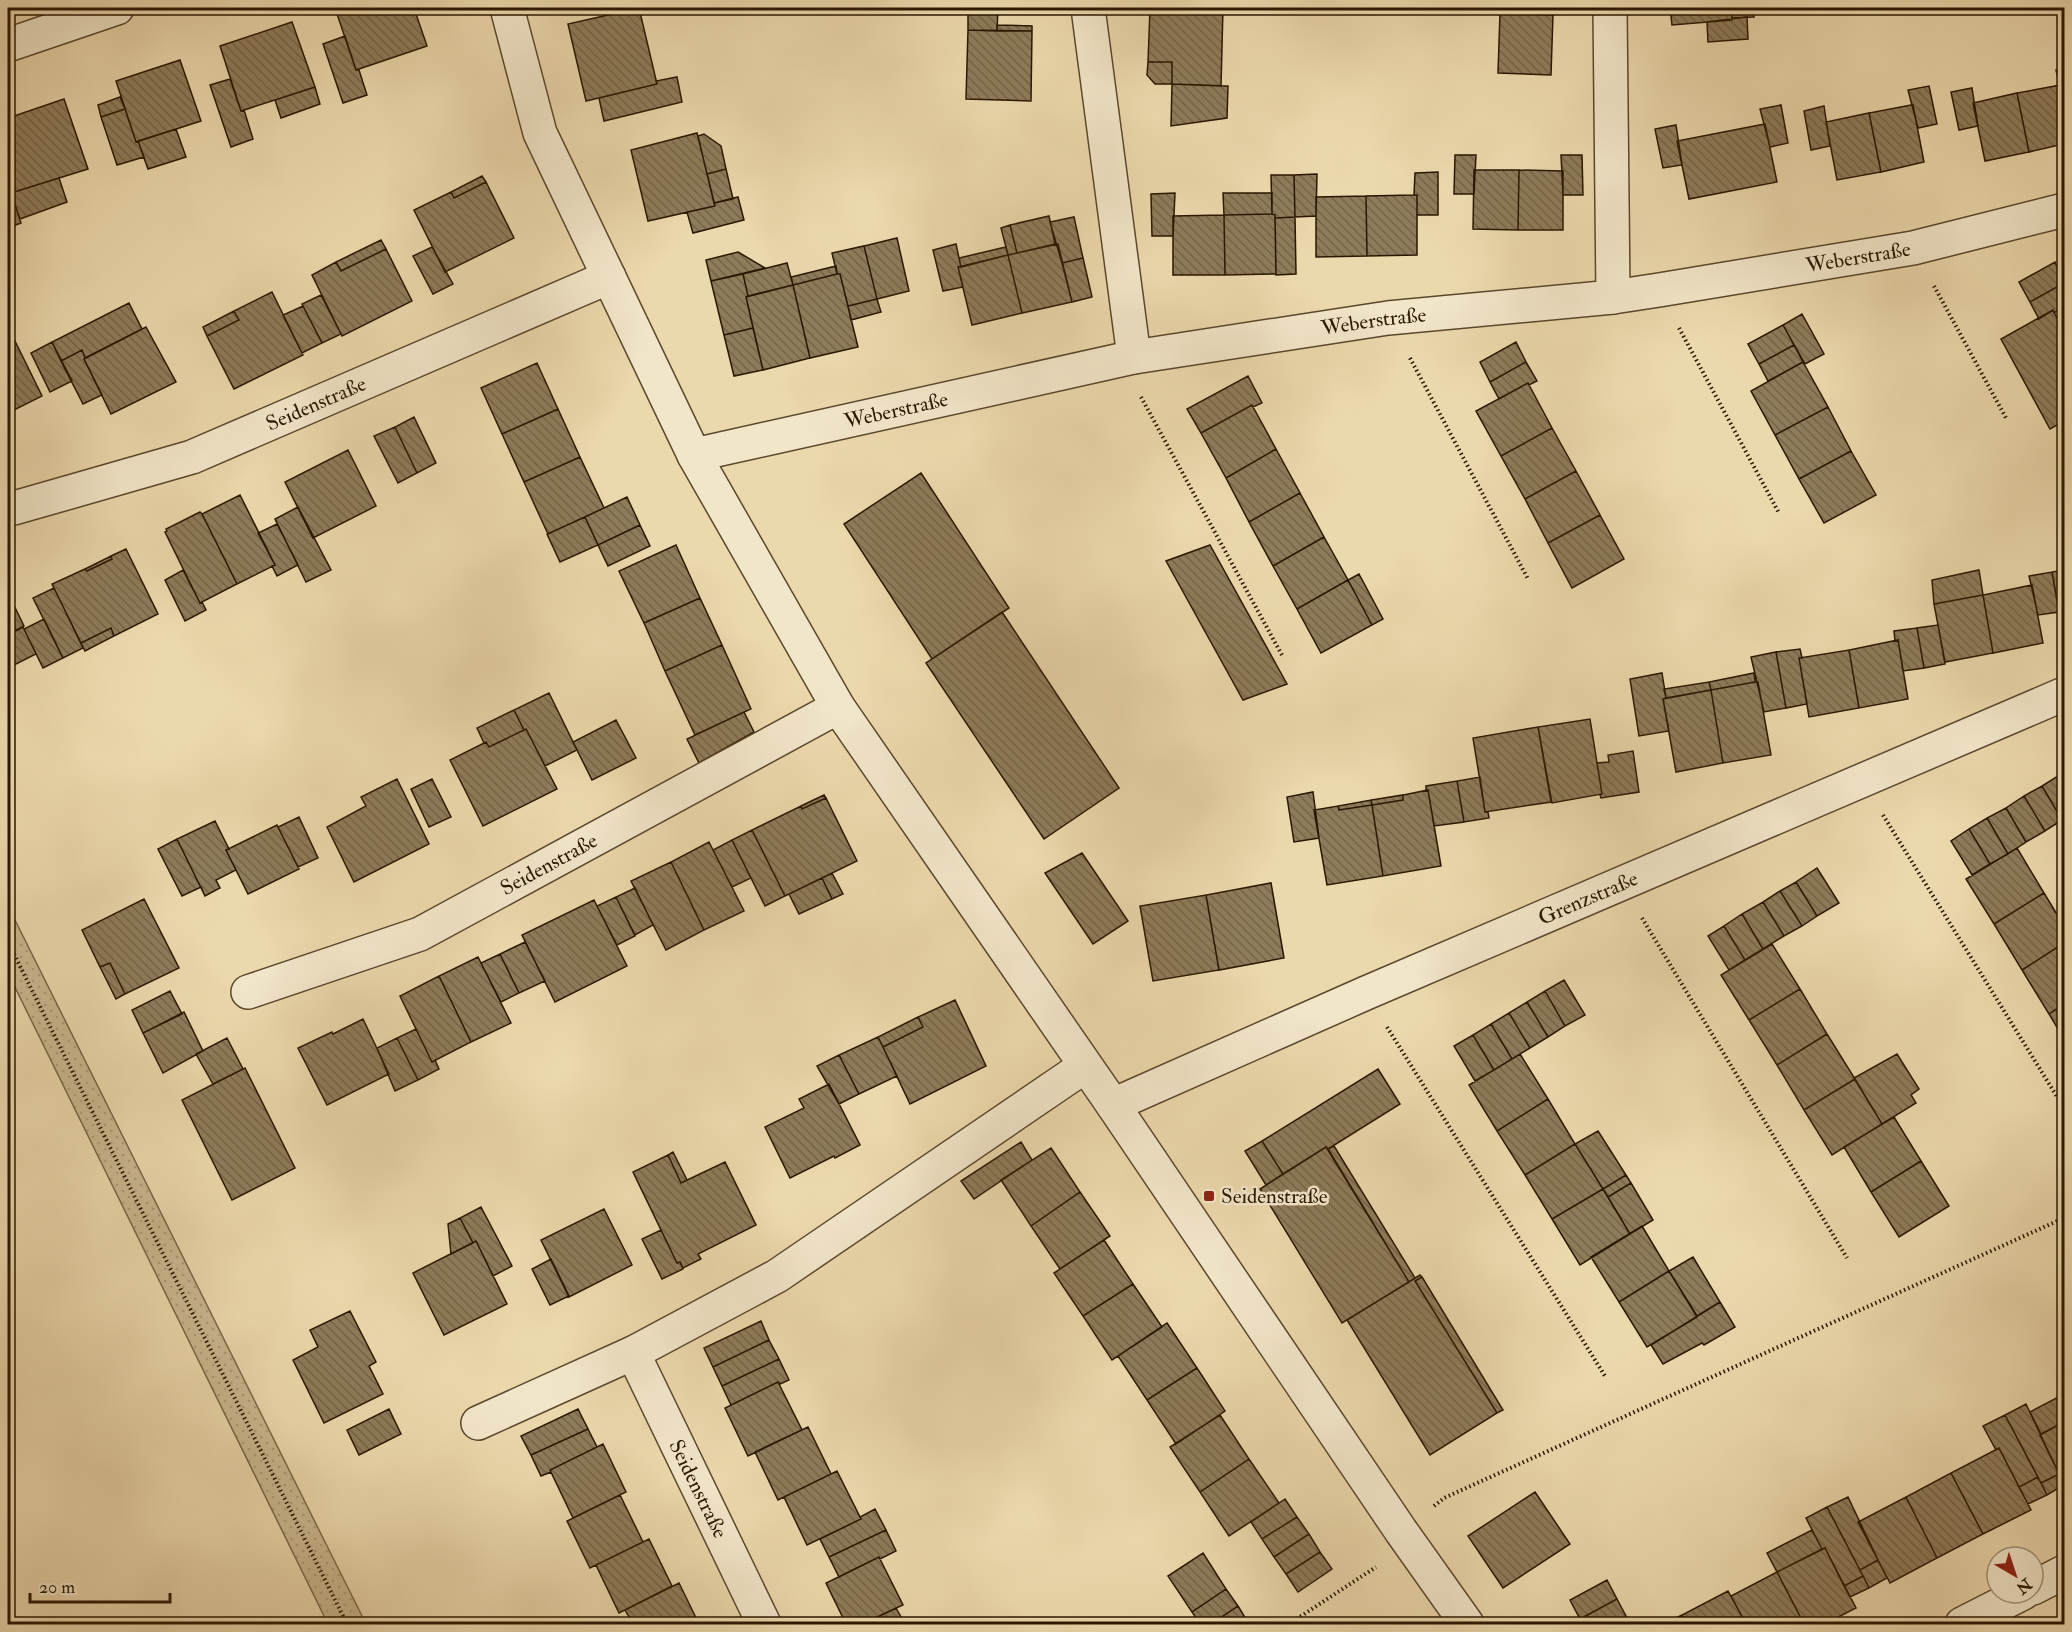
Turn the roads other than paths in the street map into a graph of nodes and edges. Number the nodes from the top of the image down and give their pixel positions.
1 (117, 8) edge
2 (507, 8) edge
3 (1088, 8) edge
4 (1610, 8) edge
5 (8, 45) edge
6 (2064, 210) edge
7 (609, 277) junction
8 (1613, 297) junction
9 (1134, 357) junction
10 (694, 455) junction
11 (14, 508) dead end
12 (2064, 694) edge
13 (838, 707) junction
14 (248, 992) dead end
15 (1084, 1065) junction
16 (1113, 1105) junction
17 (633, 1353) junction
18 (478, 1422) dead end
19 (2064, 1572) edge
20 (2045, 1582) edge
21 (1999, 1605) edge
22 (764, 1624) edge
23 (1467, 1624) edge
24 (1962, 1624) edge

1 - 5 street
2 - 7 street
3 - 9 street
4 - 8 street
6 - 8 street, Weberstraße
7 - 10 street
7 - 11 street, Seidenstraße
8 - 9 street, Weberstraße
9 - 10 street, Weberstraße
10 - 13 street
12 - 16 street, Grenzstraße
13 - 14 street, Seidenstraße
13 - 15 street
15 - 16 street
15 - 17 street
16 - 23 street
17 - 18 street
17 - 22 street, Seidenstraße
19 - 20 street
21 - 24 street

